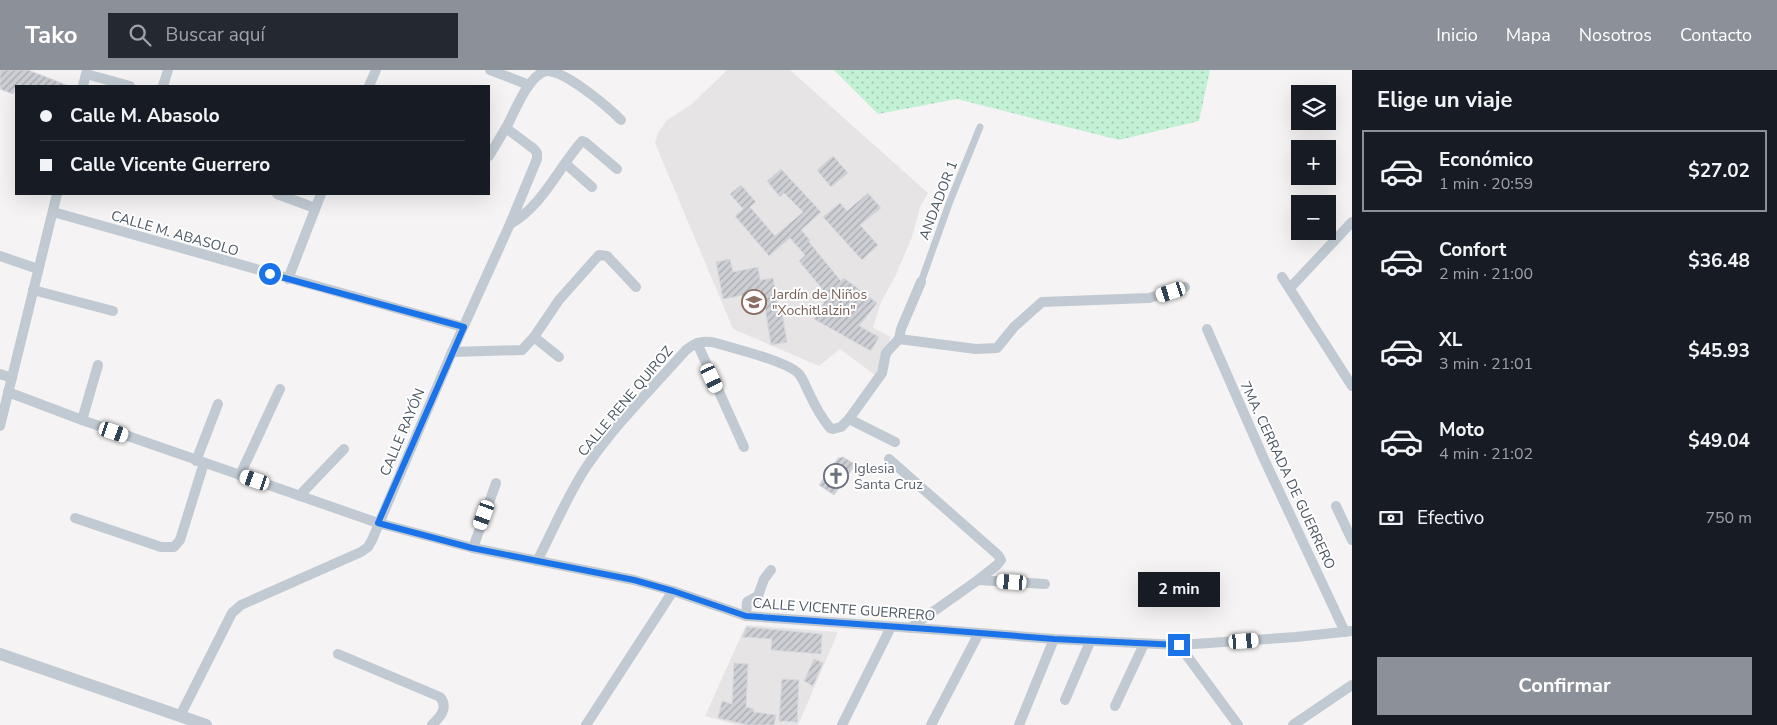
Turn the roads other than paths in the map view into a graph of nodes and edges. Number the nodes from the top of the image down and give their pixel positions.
1 (168, 70) edge
2 (376, 70) edge
3 (490, 70) edge
4 (550, 70) edge
5 (86, 72) edge
6 (83, 85) edge
7 (127, 85) edge
8 (164, 85) edge
9 (369, 85) edge
10 (529, 85) junction
11 (621, 120) dead end
12 (980, 127) dead end
13 (506, 128) junction
14 (490, 150) edge
15 (566, 164) junction
16 (617, 169) dead end
17 (592, 187) dead end
18 (57, 195) edge
19 (280, 195) edge
20 (321, 195) edge
21 (315, 208) junction
22 (53, 212) junction
23 (1352, 222) edge
24 (510, 224) junction
25 (0, 256) edge
26 (38, 269) junction
27 (1282, 277) dead end
28 (288, 279) junction
29 (920, 282) joint
30 (636, 286) dead end
31 (1185, 287) dead end
32 (1290, 288) junction
33 (33, 290) junction
34 (113, 311) dead end
35 (464, 327) junction
36 (1207, 330) dead end
37 (534, 337) junction
38 (899, 339) junction
39 (697, 343) junction
40 (452, 352) junction
41 (559, 357) dead end
42 (98, 365) dead end
43 (0, 374) edge
44 (12, 378) junction
45 (1352, 386) edge
46 (280, 389) dead end
47 (8, 392) junction
48 (218, 404) dead end
49 (849, 419) junction
50 (82, 420) junction
51 (0, 426) edge
52 (895, 442) dead end
53 (744, 447) dead end
54 (344, 449) dead end
55 (889, 459) dead end
56 (200, 462) junction
57 (240, 475) junction
58 (496, 483) dead end
59 (300, 496) junction
60 (1336, 506) dead end
61 (75, 518) dead end
62 (378, 523) junction
63 (1352, 540) edge
64 (472, 548) junction
65 (537, 561) junction
66 (771, 570) dead end
67 (978, 580) junction
68 (1045, 584) dead end
69 (673, 591) junction
70 (746, 616) junction
71 (891, 627) junction
72 (910, 628) junction
73 (1348, 631) edge
74 (979, 633) junction
75 (1054, 639) junction
76 (1090, 642) junction
77 (1144, 644) junction
78 (1179, 645) junction
79 (0, 654) edge
80 (338, 654) dead end
81 (1352, 685) edge
82 (1065, 700) dead end
83 (1115, 706) dead end
84 (180, 716) junction
85 (206, 725) edge
86 (432, 725) edge
87 (586, 725) edge
88 (842, 725) edge
89 (931, 725) edge
90 (1019, 725) edge
91 (1238, 725) edge
92 (1293, 725) edge

1 - 8 street
2 - 9 street
3 - 10 street
4 - 10 street
4 - 11 street
5 - 6 street
5 - 7 street
10 - 13 street
12 - 29 street, ANDADOR 1
13 - 14 street
13 - 24 street, CALLE RAYÓN
15 - 16 street, CALLE RAYÓN
15 - 17 street
15 - 24 street, CALLE RAYÓN
18 - 22 street
19 - 21 street
20 - 21 street
21 - 28 street
22 - 26 street
22 - 28 street, CALLE M. ABASOLO
23 - 32 street
24 - 35 street, CALLE RAYÓN
25 - 26 street
26 - 33 street
27 - 32 street
28 - 35 street, CALLE M. ABASOLO
29 - 38 street
30 - 37 street
31 - 38 street
32 - 45 street
33 - 34 street
33 - 44 street
35 - 40 street, CALLE RAYÓN
36 - 73 street, 7MA. CERRADA DE GUERRERO
37 - 40 street
37 - 41 street
38 - 49 street
39 - 49 street
39 - 53 street
39 - 65 street, CALLE RENE QUIROZ
40 - 62 street, CALLE RAYÓN
42 - 50 street
43 - 44 street
44 - 47 street
46 - 57 street
47 - 50 street, CALLE VICENTE GUERRERO
47 - 51 street
48 - 56 street
49 - 52 street
50 - 56 street, CALLE VICENTE GUERRERO
54 - 59 street
55 - 67 street
56 - 57 street, CALLE VICENTE GUERRERO
56 - 61 street
57 - 59 street, CALLE VICENTE GUERRERO
58 - 64 street
59 - 62 street, CALLE VICENTE GUERRERO
60 - 63 street
62 - 64 street, CALLE VICENTE GUERRERO
62 - 84 street, CALLE RAYÓN
64 - 65 street, CALLE VICENTE GUERRERO
65 - 69 street, CALLE VICENTE GUERRERO
66 - 70 street
67 - 68 street
67 - 72 street
69 - 70 street, CALLE VICENTE GUERRERO
69 - 87 street
70 - 71 street, CALLE VICENTE GUERRERO
71 - 72 street, CALLE VICENTE GUERRERO
71 - 88 street
72 - 74 street, CALLE VICENTE GUERRERO
73 - 78 street, CALLE VICENTE GUERRERO
74 - 75 street, CALLE VICENTE GUERRERO
74 - 89 street
75 - 76 street, CALLE VICENTE GUERRERO
75 - 90 street
76 - 77 street, CALLE VICENTE GUERRERO
76 - 82 street
77 - 78 street, CALLE VICENTE GUERRERO
77 - 83 street
78 - 91 street
79 - 84 street
80 - 86 street
81 - 92 street
84 - 85 street

